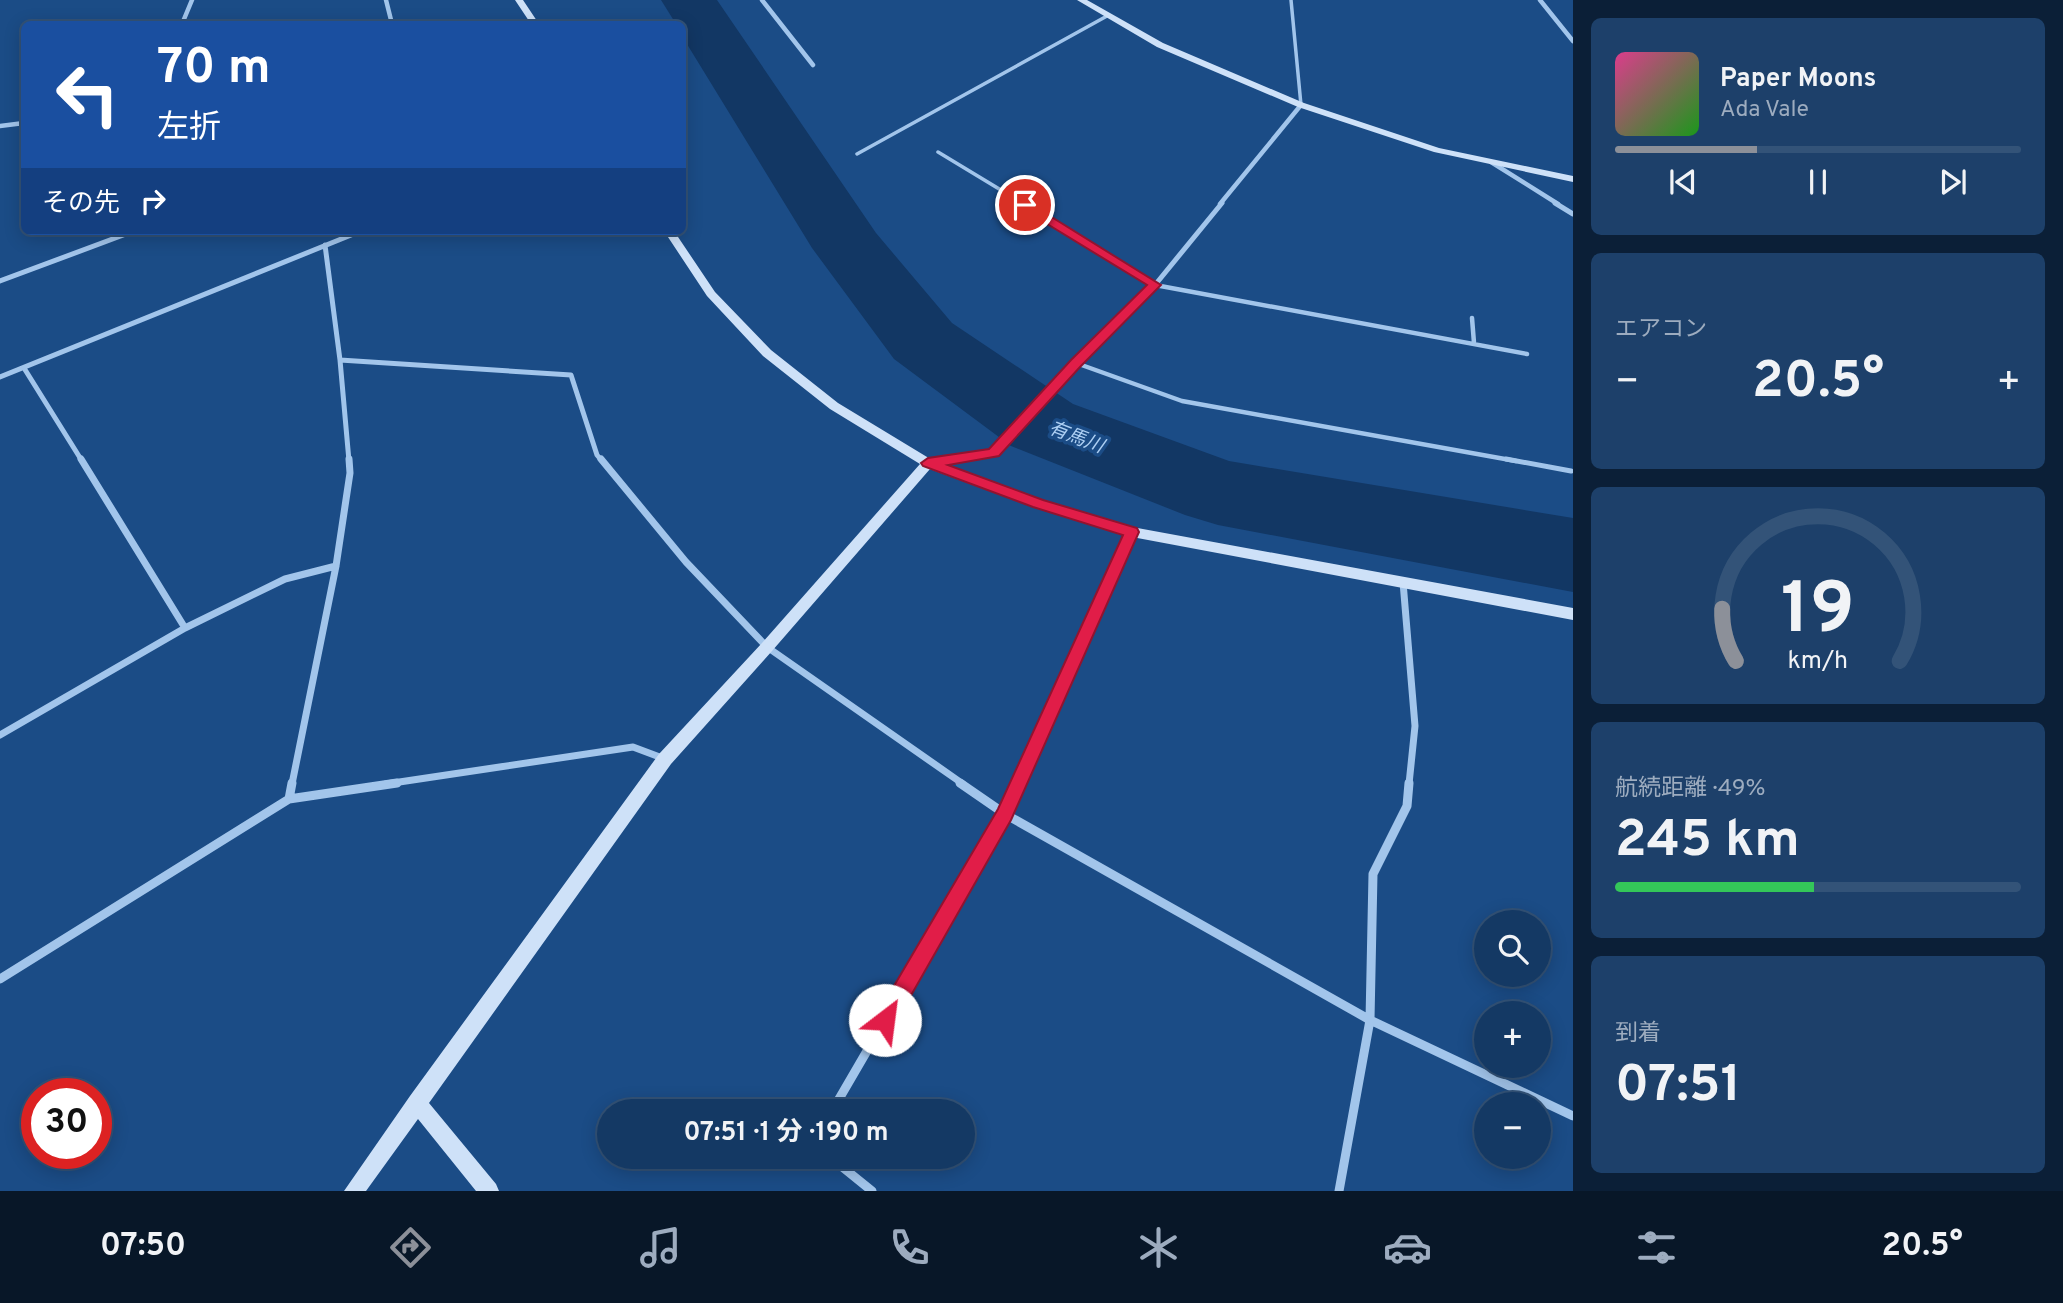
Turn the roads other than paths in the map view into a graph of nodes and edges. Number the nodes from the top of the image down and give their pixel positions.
1 (192, 0) edge
2 (386, 0) edge
3 (519, 0) edge
4 (762, 0) edge
5 (1081, 0) edge
6 (1291, 0) edge
7 (1540, 0) edge
8 (1107, 16) junction
9 (184, 21) edge
10 (391, 21) edge
11 (533, 21) edge
12 (1573, 41) edge
13 (813, 65) dead end
14 (1301, 105) junction
15 (21, 124) edge
16 (0, 127) edge
17 (938, 152) dead end
18 (857, 154) dead end
19 (1491, 162) junction
20 (1573, 179) edge
21 (1573, 214) edge
22 (123, 235) edge
23 (351, 235) edge
24 (672, 235) edge
25 (325, 245) junction
26 (0, 281) edge
27 (1155, 285) junction
28 (1472, 318) dead end
29 (1474, 344) junction
30 (1527, 354) dead end
31 (340, 360) junction
32 (1076, 363) junction
33 (24, 368) junction
34 (0, 377) edge
35 (1052, 392) joint
36 (928, 463) junction
37 (1571, 471) dead end
38 (1132, 532) junction
39 (336, 566) junction
40 (1403, 582) junction
41 (1573, 614) edge
42 (185, 628) junction
43 (768, 647) junction
44 (0, 735) edge
45 (665, 759) junction
46 (289, 799) junction
47 (1005, 814) junction
48 (0, 979) edge
49 (1370, 1020) junction
50 (839, 1099) edge
51 (417, 1104) junction
52 (1573, 1116) edge
53 (845, 1169) edge
54 (354, 1191) edge
55 (489, 1191) edge
56 (872, 1191) edge
57 (1339, 1191) edge

1 - 9 street
2 - 10 street
3 - 11 street
4 - 13 street
5 - 8 street
6 - 14 lane
7 - 12 street
8 - 14 street
8 - 18 lane
14 - 19 street
14 - 27 street
15 - 16 street
17 - 27 lane
19 - 20 street
19 - 21 street
22 - 26 street
23 - 25 street
24 - 36 street
25 - 31 street
25 - 33 street
27 - 29 lane
27 - 32 street
28 - 29 lane
29 - 30 lane
31 - 39 street
31 - 43 street
32 - 35 street
32 - 37 lane
33 - 34 street
33 - 42 street
35 - 36 lane
36 - 38 street
36 - 43 street
38 - 40 street
38 - 47 street
39 - 42 street
39 - 46 street
40 - 41 street
40 - 49 street
42 - 44 street
43 - 45 street
43 - 47 street
45 - 46 street
45 - 51 street
46 - 48 street
47 - 49 street
47 - 50 street
49 - 52 street
49 - 57 street
51 - 54 street
51 - 55 street
53 - 56 street

